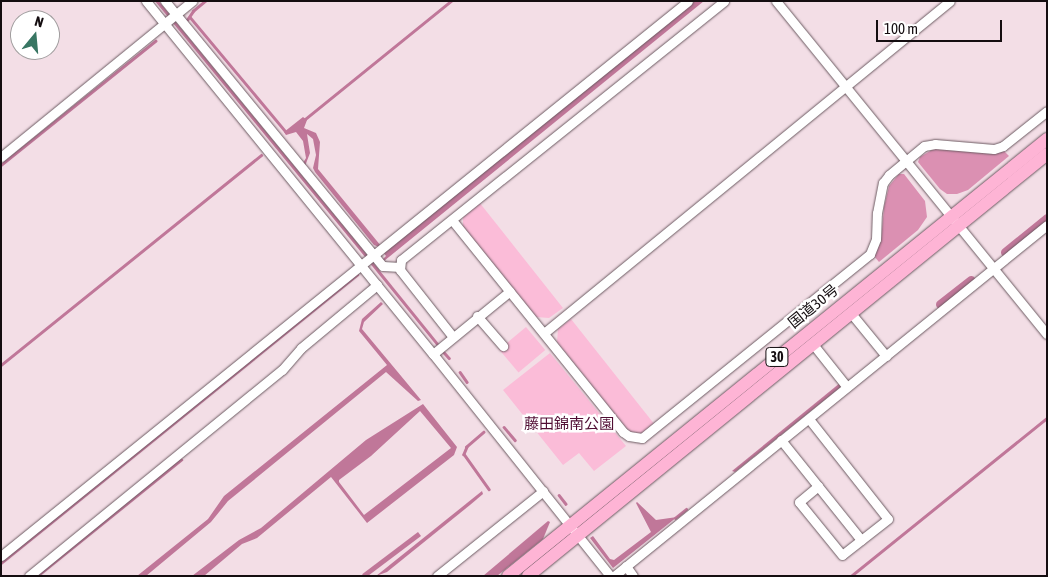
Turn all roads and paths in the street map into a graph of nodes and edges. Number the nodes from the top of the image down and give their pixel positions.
1 (146, 1) edge
2 (165, 1) edge
3 (192, 1) edge
4 (688, 1) edge
5 (724, 1) edge
6 (776, 1) edge
7 (950, 1) edge
8 (170, 19) junction
9 (846, 87) junction
10 (1047, 111) edge
11 (1047, 139) edge
12 (1047, 154) edge
13 (282, 155) junction
14 (1, 157) edge
15 (906, 161) junction
16 (452, 220) junction
17 (954, 222) junction
18 (1047, 225) edge
19 (368, 260) junction
20 (400, 267) junction
21 (993, 268) junction
22 (377, 285) junction
23 (510, 291) junction
24 (850, 312) junction
25 (477, 316) junction
26 (544, 334) junction
27 (1047, 334) edge
28 (453, 337) junction
29 (812, 343) junction
30 (503, 346) dead end
31 (437, 350) junction
32 (883, 353) junction
33 (847, 387) junction
34 (809, 419) junction
35 (781, 440) junction
36 (818, 486) junction
37 (543, 491) junction
38 (570, 525) junction
39 (578, 535) junction
40 (861, 540) junction
41 (1, 556) edge
42 (626, 566) junction
43 (29, 576) edge
44 (437, 576) edge
45 (508, 576) edge
46 (528, 576) edge
47 (610, 576) edge
48 (614, 576) edge
49 (633, 576) edge

1 - 8 street
2 - 8 street
3 - 8 street
4 - 19 street
5 - 16 street
6 - 9 street
7 - 9 street
8 - 13 street
8 - 13 street
8 - 14 street
9 - 15 street
9 - 26 street
10 - 15 street
11 - 17 highway, 国道30号 / 30
12 - 17 highway, 国道30号 / 30
13 - 19 street
13 - 19 street
15 - 17 street
15 - 26 street
16 - 20 street
16 - 23 street
17 - 21 street
17 - 24 highway, 国道30号 / 30
17 - 38 highway, 国道30号 / 30
18 - 21 street
19 - 20 street
19 - 22 street
19 - 41 street
20 - 28 street
21 - 27 street
21 - 32 street
22 - 31 street
22 - 43 street
23 - 25 street
23 - 26 street
24 - 29 highway, 国道30号 / 30
24 - 32 street
25 - 28 street
25 - 30 street
28 - 31 street
29 - 33 street
29 - 39 highway, 国道30号 / 30
31 - 37 street
32 - 33 street
33 - 34 street
34 - 35 street
34 - 40 street
35 - 36 street
35 - 42 street
36 - 40 street
36 - 40 street
37 - 38 street
37 - 44 street
38 - 39 street
38 - 45 highway, 国道30号 / 30
39 - 46 highway, 国道30号 / 30
39 - 47 street
42 - 48 street
42 - 49 street

